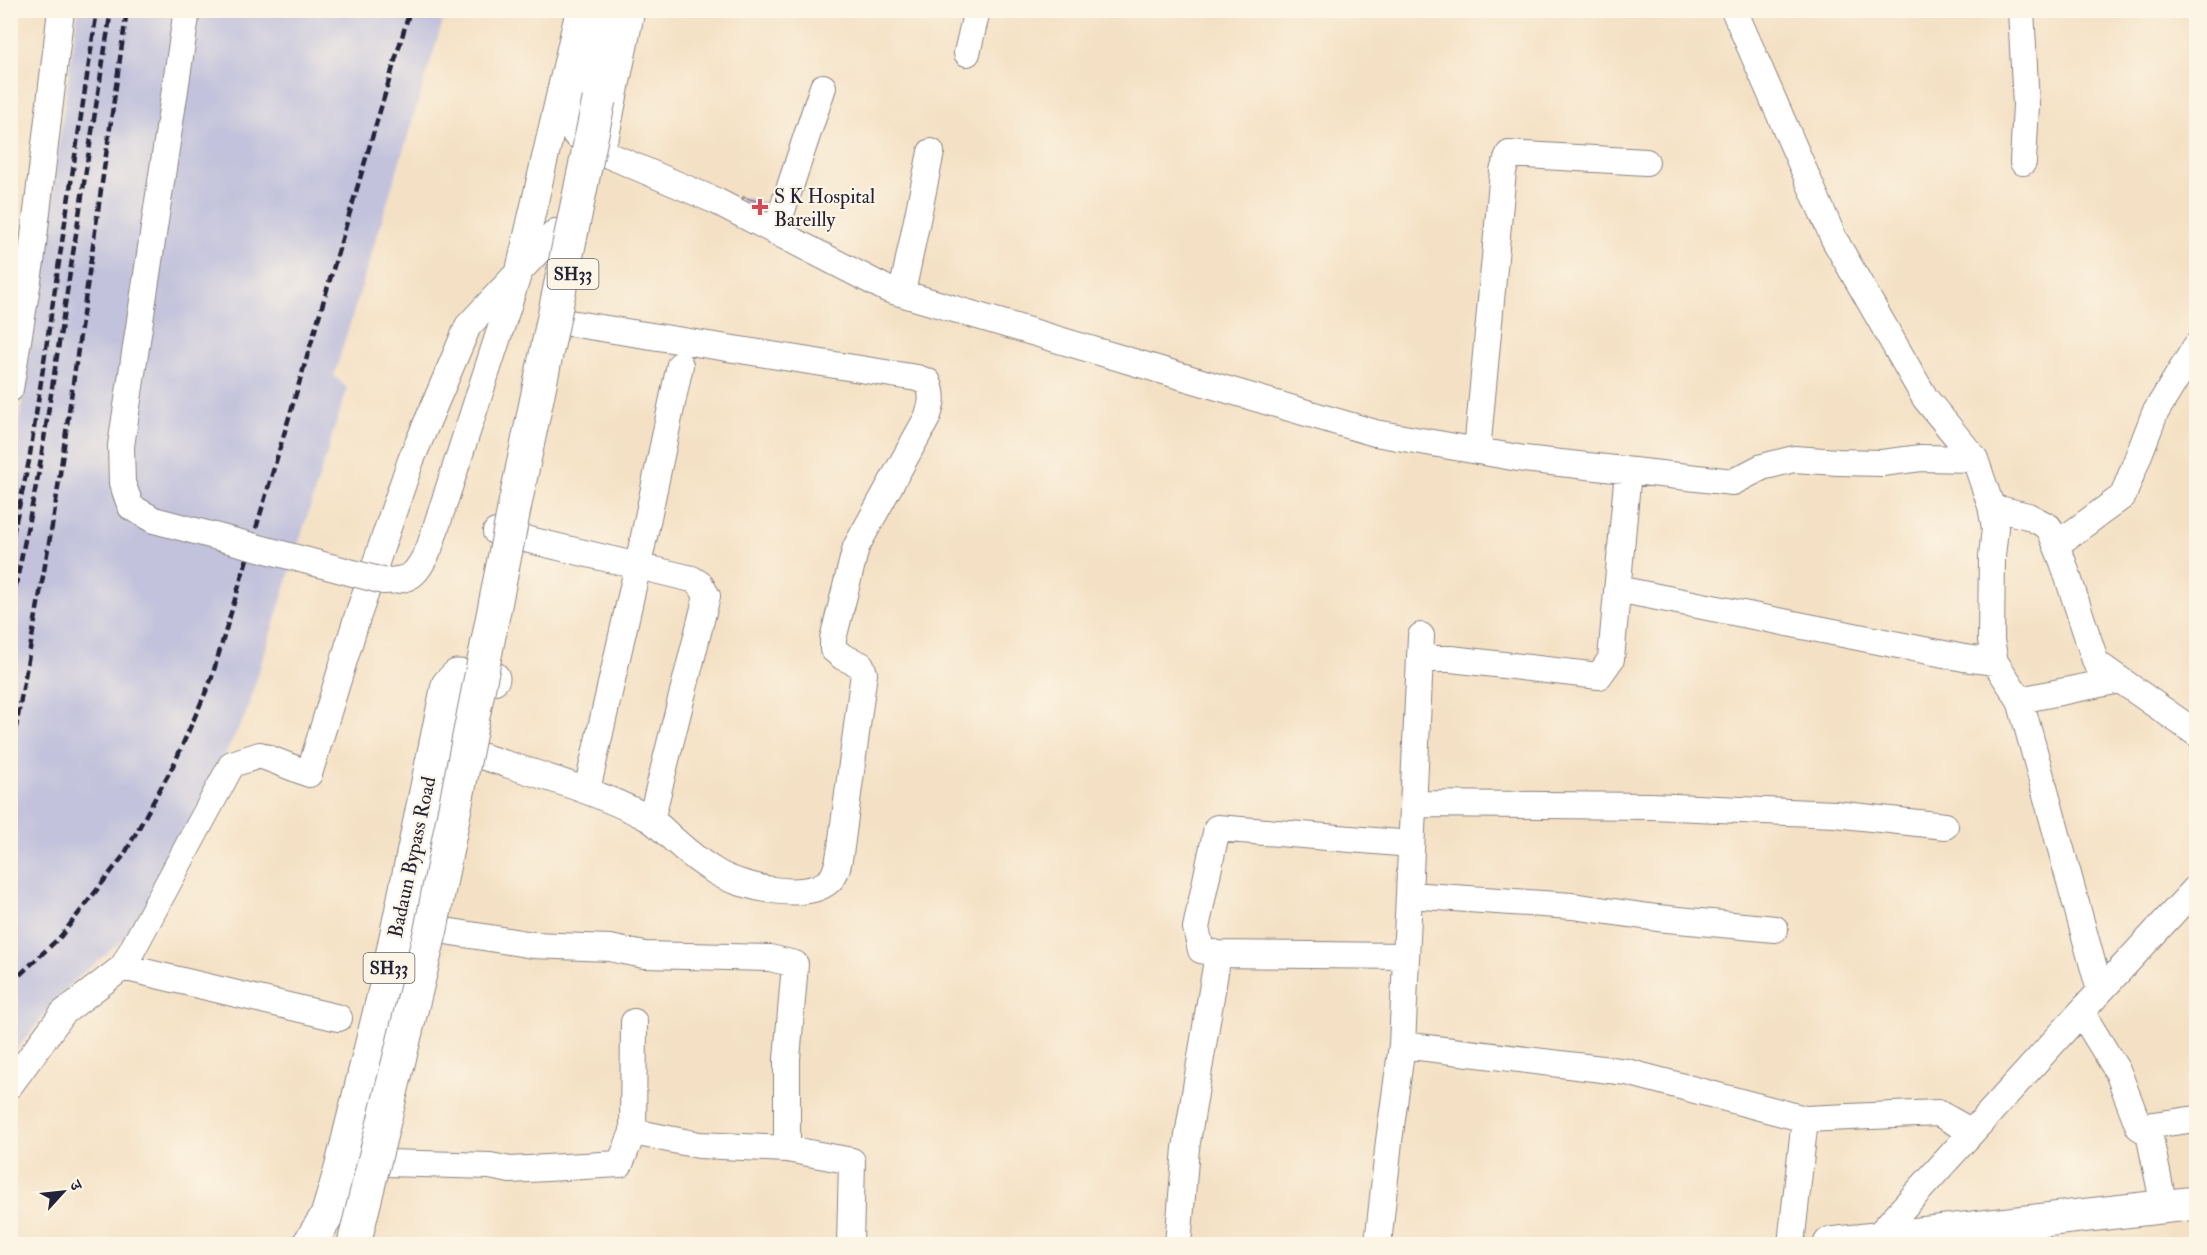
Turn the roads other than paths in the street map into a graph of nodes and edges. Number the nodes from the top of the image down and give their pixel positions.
1 (61, 10) edge
2 (187, 10) edge
3 (579, 10) edge
4 (605, 10) edge
5 (610, 10) edge
6 (626, 10) edge
7 (977, 10) edge
8 (1734, 10) edge
9 (2021, 10) edge
10 (967, 53) dead end
11 (823, 87) dead end
12 (600, 100) junction
13 (599, 151) junction
14 (931, 153) dead end
15 (1646, 162) dead end
16 (2023, 162) dead end
17 (556, 232) junction
18 (775, 232) junction
19 (21, 261) edge
20 (518, 275) junction
21 (902, 293) junction
22 (17, 306) edge
23 (563, 322) junction
24 (2195, 349) edge
25 (680, 365) dead end
26 (10, 389) edge
27 (1477, 451) junction
28 (1975, 459) junction
29 (1628, 471) junction
30 (1992, 512) junction
31 (509, 535) junction
32 (2056, 545) junction
33 (638, 566) junction
34 (1617, 589) junction
35 (1995, 662) junction
36 (471, 680) junction
37 (2120, 681) junction
38 (2020, 700) junction
39 (2196, 733) edge
40 (478, 755) junction
41 (587, 790) junction
42 (1413, 804) junction
43 (651, 820) junction
44 (1945, 826) dead end
45 (1412, 844) junction
46 (2196, 888) edge
47 (1409, 895) junction
48 (1775, 929) dead end
49 (439, 930) junction
50 (1218, 954) junction
51 (1406, 956) junction
52 (123, 967) junction
53 (2100, 991) junction
54 (2081, 1012) junction
55 (339, 1018) dead end
56 (634, 1022) dead end
57 (1402, 1046) junction
58 (10, 1086) edge
59 (1806, 1119) junction
60 (2196, 1119) edge
61 (2139, 1127) junction
62 (633, 1132) junction
63 (1972, 1132) junction
64 (788, 1149) junction
65 (387, 1163) junction
66 (2196, 1203) edge
67 (2164, 1207) junction
68 (1875, 1239) junction
69 (309, 1245) edge
70 (338, 1245) edge
71 (354, 1245) edge
72 (371, 1245) edge
73 (850, 1245) edge
74 (1178, 1245) edge
75 (1378, 1245) edge
76 (1791, 1245) edge
77 (1830, 1245) edge

1 - 19 street
2 - 20 street, bridge
3 - 20 street
4 - 17 main road, SH33
5 - 12 main road
6 - 12 main road
6 - 13 main road, SH33
7 - 10 street
8 - 28 street
9 - 16 street
11 - 18 street
12 - 71 main road, bridge
13 - 18 street
13 - 23 main road, SH33
14 - 21 street
15 - 27 street
17 - 20 street
17 - 31 main road, SH33
18 - 21 street
19 - 22 street
20 - 52 street
21 - 27 street
22 - 26 street
23 - 31 main road, SH33
23 - 43 street
24 - 32 street
25 - 33 street
27 - 29 street
28 - 29 street
28 - 30 street
29 - 34 street
30 - 32 street
30 - 35 street
31 - 33 street
31 - 36 main road
32 - 37 street
33 - 41 street
33 - 43 street
34 - 35 street
34 - 42 street
35 - 38 street
36 - 40 main road
36 - 69 main road, Badaun Bypass Road / SH33
36 - 70 main road
37 - 38 street
37 - 39 street
38 - 53 street
40 - 41 street
40 - 49 main road
41 - 43 street
42 - 44 street
42 - 45 street
45 - 47 street
45 - 50 street
46 - 53 street
47 - 48 street
47 - 51 street
49 - 64 street
49 - 65 main road
50 - 51 street
50 - 74 street
51 - 57 street
52 - 55 street
52 - 58 street
53 - 54 street
54 - 61 street
54 - 63 street
56 - 62 street
57 - 59 street
57 - 75 street
59 - 63 street
59 - 76 street
60 - 61 street
61 - 67 street
62 - 64 street
62 - 65 street
63 - 68 street
64 - 73 street
65 - 72 main road
66 - 67 main road
67 - 68 main road
68 - 77 main road

